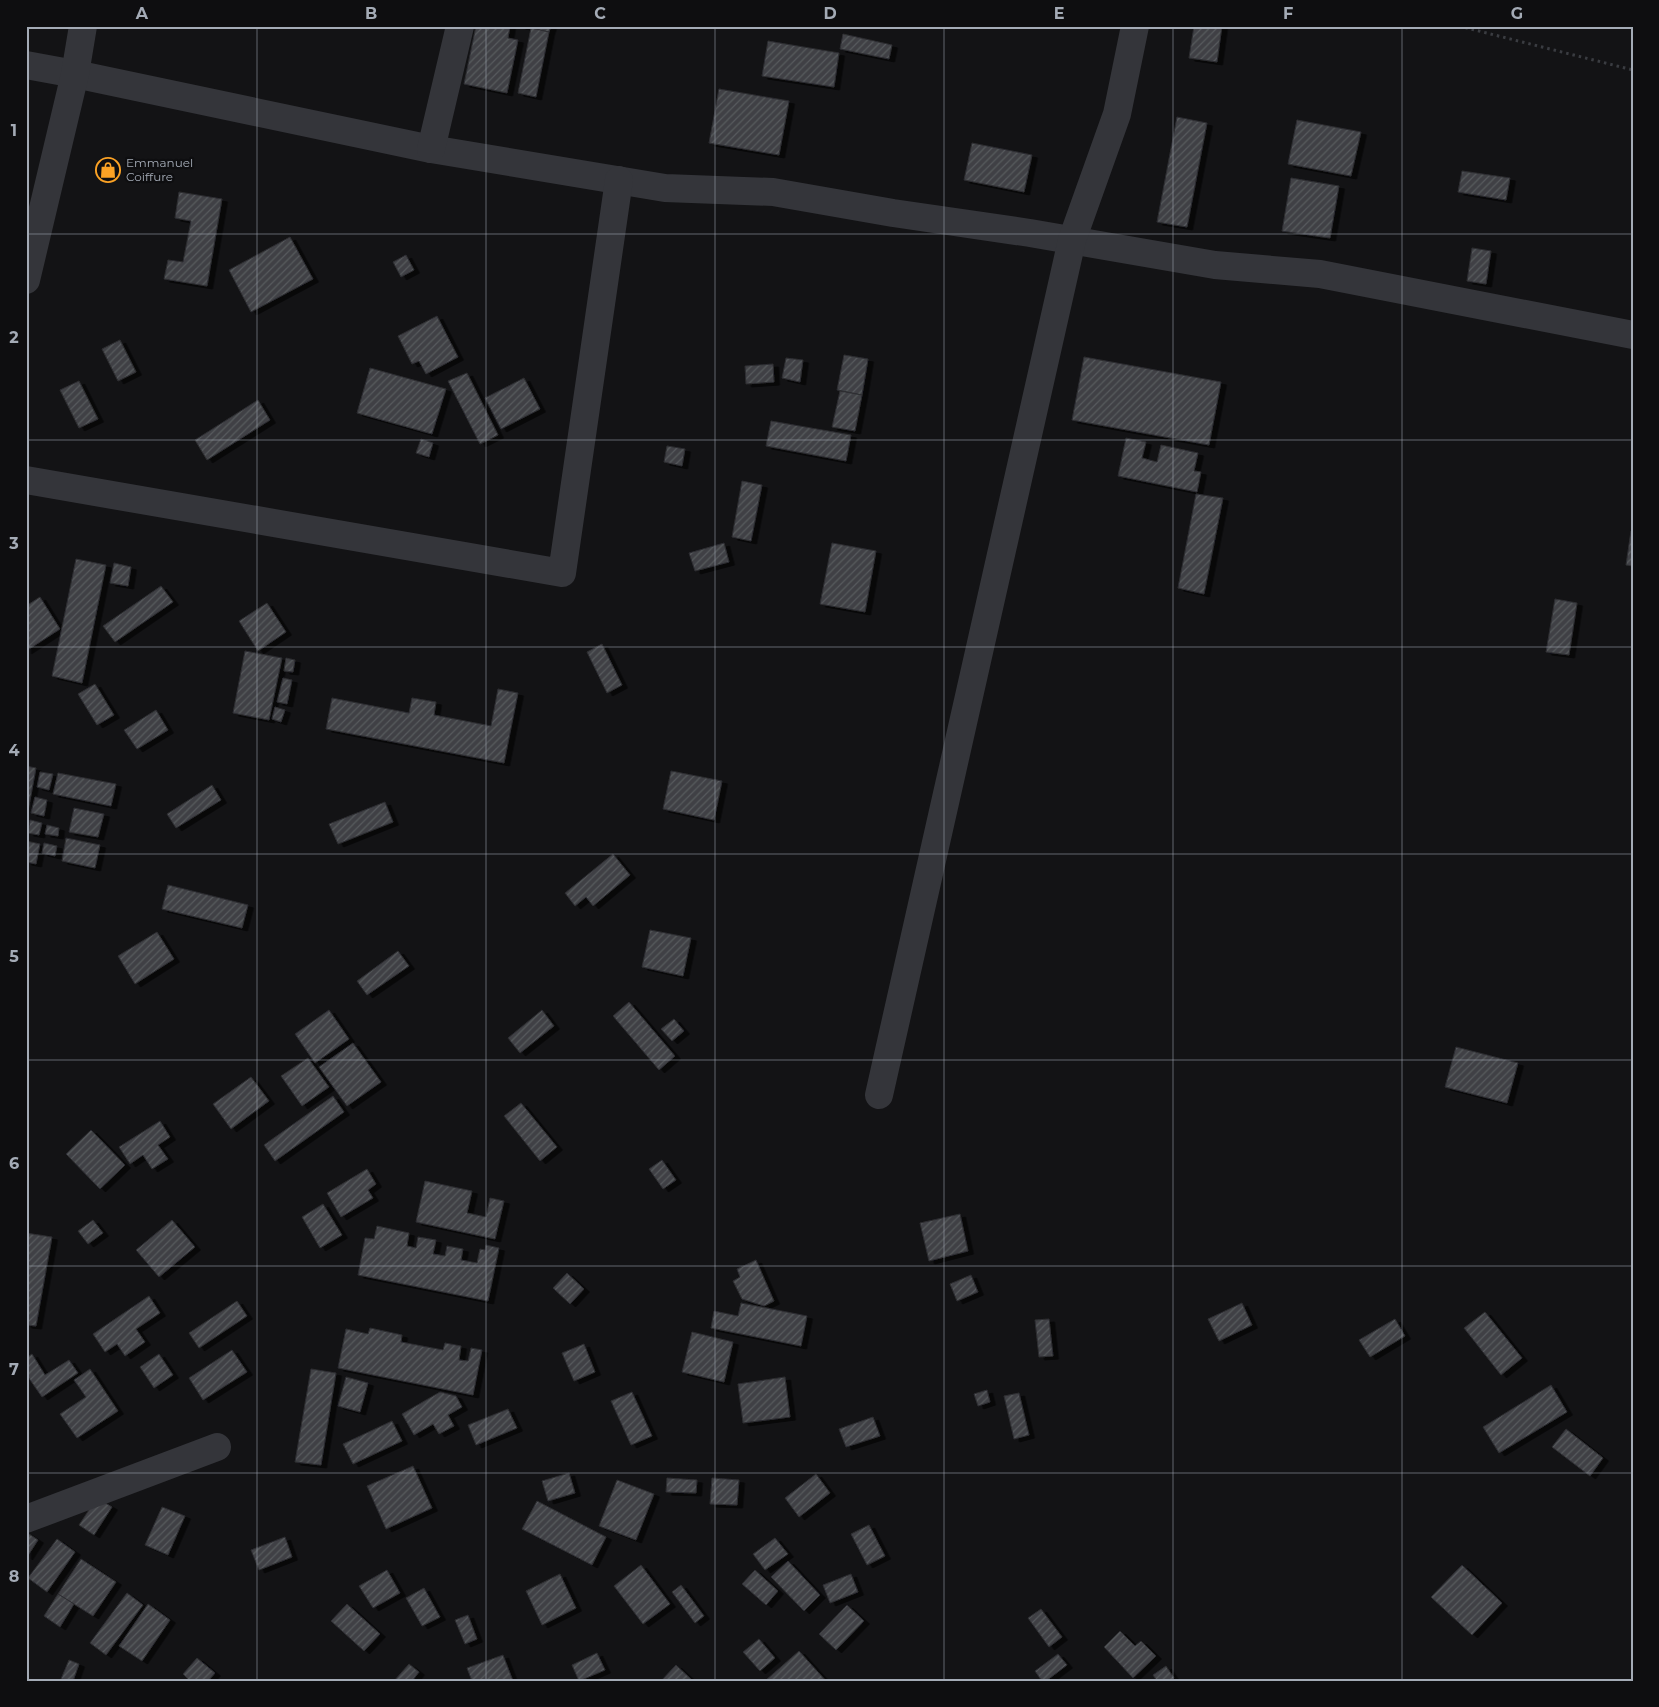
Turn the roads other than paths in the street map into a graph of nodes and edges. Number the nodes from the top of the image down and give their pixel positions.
1 (83, 26) edge
2 (460, 26) edge
3 (1135, 26) edge
4 (26, 65) edge
5 (75, 74) junction
6 (431, 149) junction
7 (620, 180) junction
8 (1072, 240) junction
9 (26, 280) edge
10 (1633, 335) edge
11 (26, 480) edge
12 (879, 1095) dead end
13 (217, 1447) dead end
14 (26, 1519) edge

1 - 5 street
2 - 6 street
3 - 8 street
4 - 5 street
5 - 6 street
5 - 9 street
6 - 7 street
7 - 8 street
7 - 11 street
8 - 10 street
8 - 12 street
13 - 14 street

